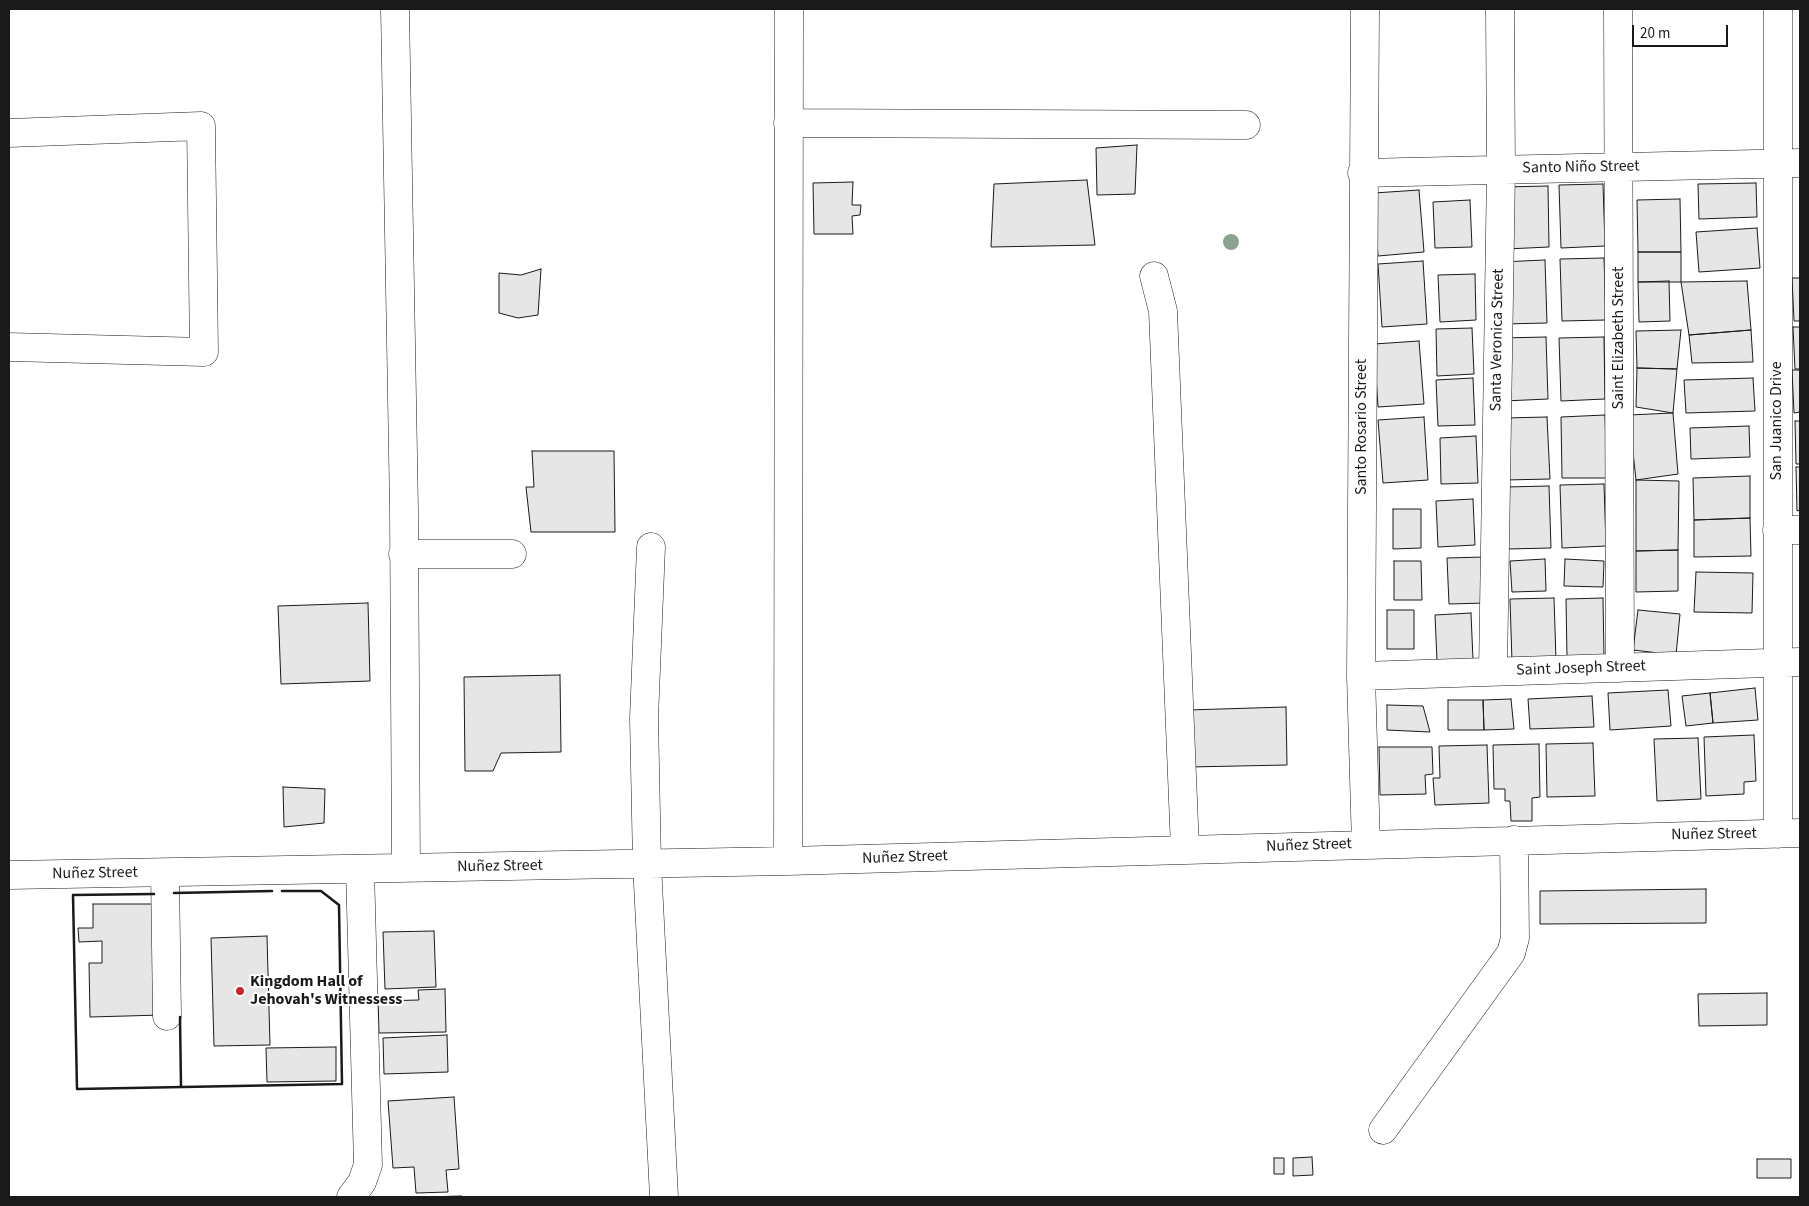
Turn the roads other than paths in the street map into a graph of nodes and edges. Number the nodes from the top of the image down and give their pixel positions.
1 (396, 9) edge
2 (788, 9) edge
3 (1365, 9) edge
4 (1500, 9) edge
5 (1618, 9) edge
6 (1778, 9) edge
7 (788, 123) junction
8 (1246, 125) dead end
9 (9, 133) edge
10 (1789, 163) edge
11 (1619, 167) junction
12 (1501, 170) junction
13 (1362, 173) junction
14 (1154, 276) dead end
15 (9, 347) edge
16 (1788, 530) edge
17 (651, 547) dead end
18 (403, 554) junction
19 (512, 554) dead end
20 (1789, 662) edge
21 (1620, 668) junction
22 (1493, 671) junction
23 (1361, 676) junction
24 (1789, 833) edge
25 (1514, 840) junction
26 (1366, 845) junction
27 (1186, 849) junction
28 (788, 861) junction
29 (647, 864) junction
30 (406, 868) junction
31 (360, 869) junction
32 (165, 872) junction
33 (9, 875) edge
34 (167, 1016) dead end
35 (1383, 1130) dead end
36 (352, 1197) edge
37 (664, 1197) edge

1 - 18 street
2 - 7 street
3 - 13 street, Santo Rosario Street
4 - 12 street, Santa Veronica Street
5 - 11 street, Saint Elizabeth Street
6 - 10 street, San Juanico Drive
7 - 8 street
7 - 28 street
9 - 15 street
10 - 11 street, Santo Niño Street
10 - 16 street, San Juanico Drive
11 - 12 street, Santo Niño Street
11 - 21 street, Saint Elizabeth Street
12 - 13 street, Santo Niño Street
12 - 22 street, Santa Veronica Street
13 - 23 street, Santo Rosario Street
14 - 27 street
16 - 20 street, San Juanico Drive
17 - 29 street
18 - 19 street
18 - 30 street
20 - 21 street, Saint Joseph Street
20 - 24 street, San Juanico Drive
21 - 22 street, Saint Joseph Street
22 - 23 street, Saint Joseph Street
23 - 26 street, Santo Rosario Street
24 - 25 street, Nuñez Street
25 - 26 street, Nuñez Street
25 - 35 street
26 - 27 street, Nuñez Street
27 - 28 street, Nuñez Street
28 - 29 street, Nuñez Street
29 - 30 street, Nuñez Street
29 - 37 street
30 - 31 street, Nuñez Street
31 - 32 street, Nuñez Street
31 - 36 street
32 - 33 street, Nuñez Street
32 - 34 street

